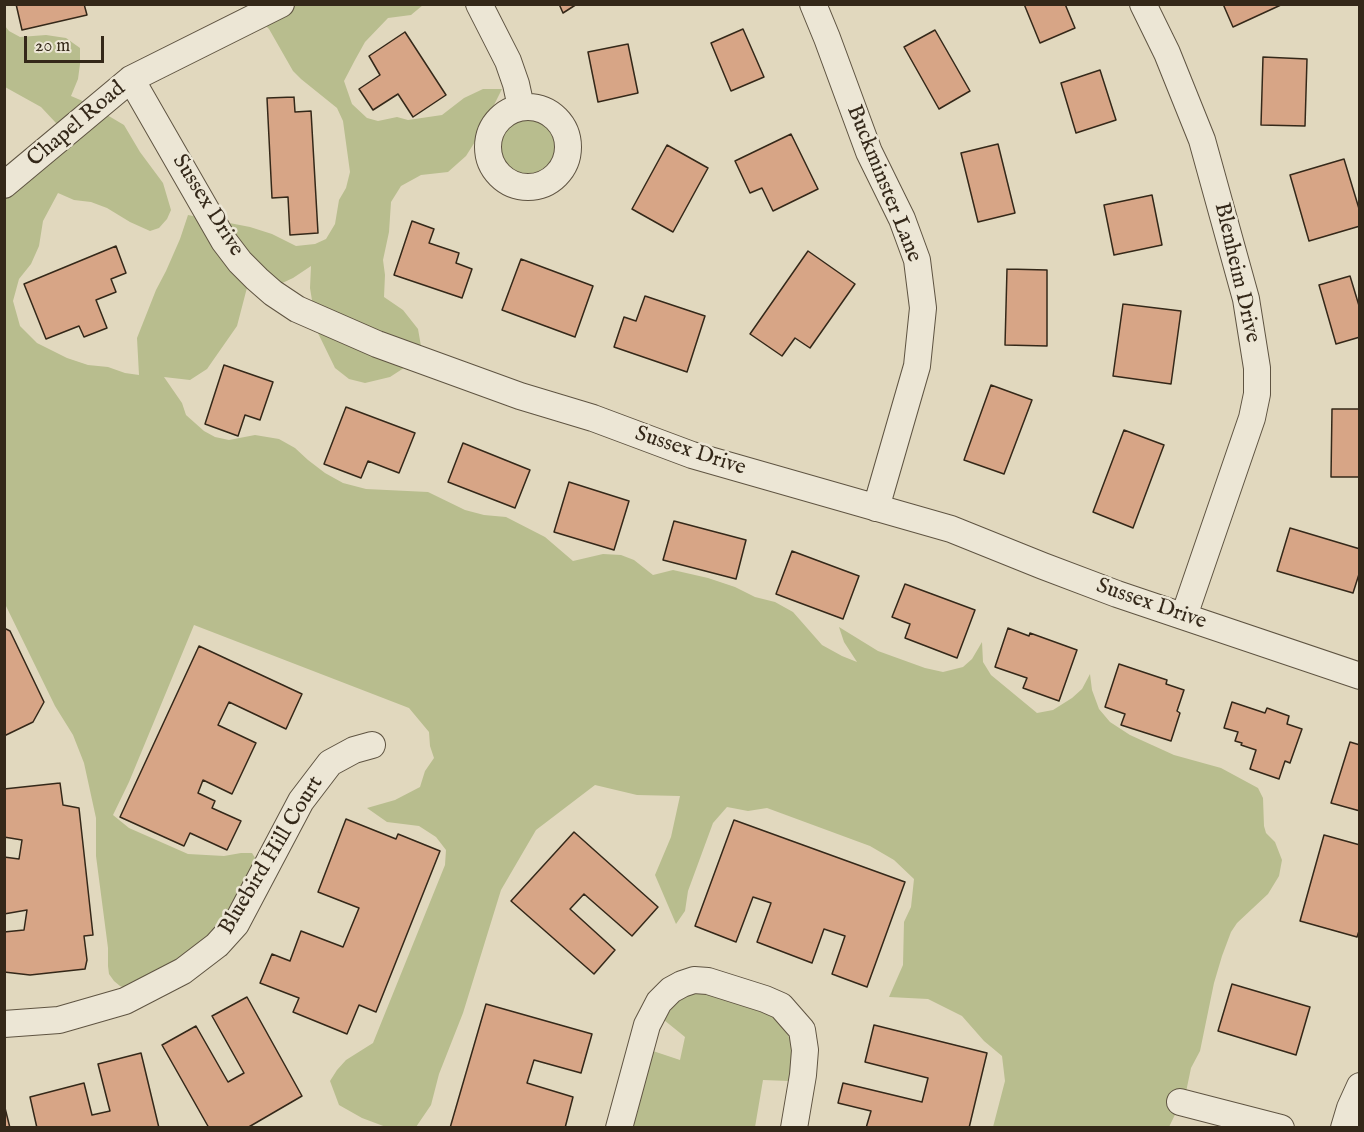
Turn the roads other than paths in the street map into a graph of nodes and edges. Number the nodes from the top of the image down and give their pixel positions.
1 (281, 4) edge
2 (478, 4) edge
3 (813, 4) edge
4 (1143, 4) edge
5 (131, 79) junction
6 (521, 107) dead end
7 (4, 185) edge
8 (876, 508) junction
9 (1184, 616) junction
10 (1359, 676) edge
11 (372, 745) dead end
12 (4, 1024) edge
13 (1359, 1086) edge
14 (1180, 1101) dead end
15 (619, 1128) edge
16 (794, 1128) edge
17 (1281, 1128) edge
18 (1344, 1128) edge

1 - 5 street, Chapel Road
2 - 6 street
3 - 8 street, Buckminster Lane
4 - 9 street, Blenheim Drive
5 - 7 street, Chapel Road
5 - 8 street, Sussex Drive
8 - 9 street, Sussex Drive
9 - 10 street, Sussex Drive
11 - 12 street, Bluebird Hill Court
13 - 18 street
14 - 17 street
15 - 16 street

